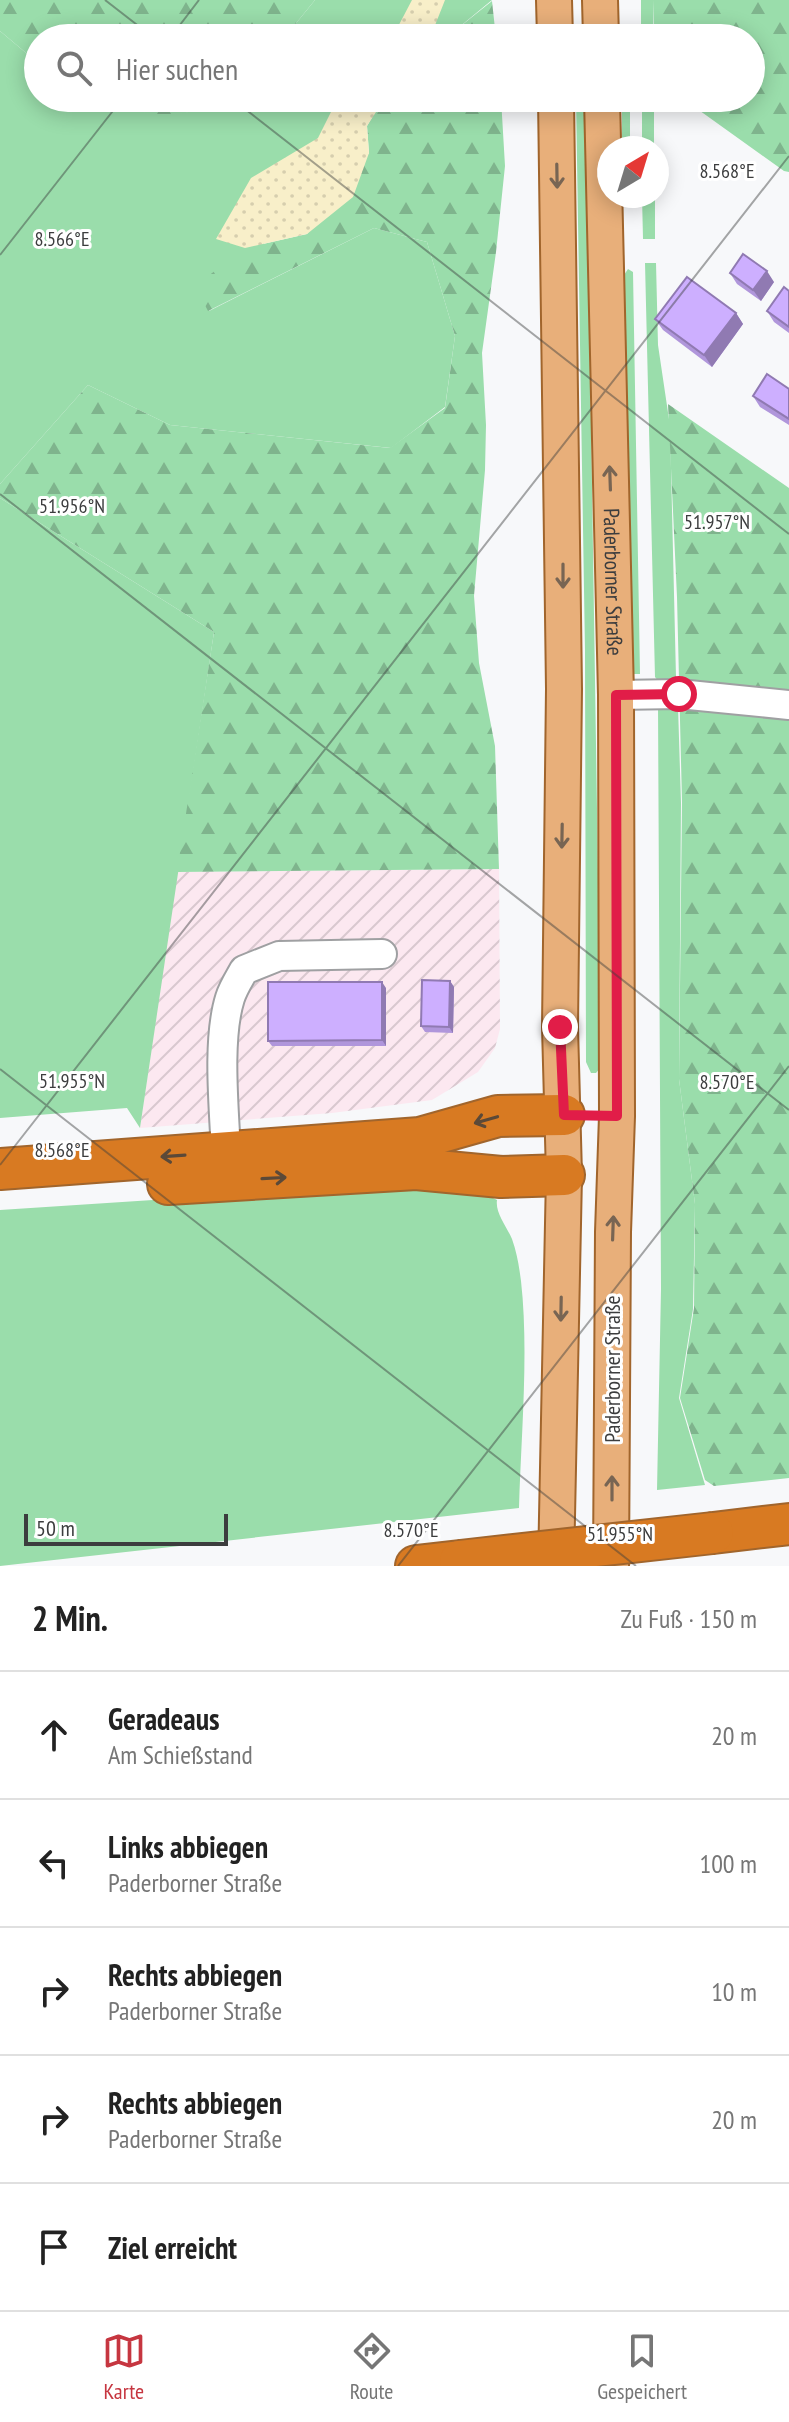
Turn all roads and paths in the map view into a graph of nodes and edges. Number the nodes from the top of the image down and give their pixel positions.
1 (554, 0) edge
2 (600, 0) edge
3 (555, 24) edge
4 (601, 24) edge
5 (556, 112) edge
6 (602, 112) edge
7 (616, 695) junction
8 (789, 705) edge
9 (382, 954) dead end
10 (564, 1115) junction
11 (617, 1116) junction
12 (226, 1152) junction
13 (0, 1169) edge
14 (616, 1172) junction
15 (564, 1175) junction
16 (0, 1194) edge
17 (789, 1524) edge
18 (416, 1566) edge
19 (556, 1566) edge
20 (611, 1566) edge

1 - 3 main road
2 - 4 main road
5 -> 10 main road
7 -> 6 main road, Paderborner Straße
7 - 8 street
7 - 11 main road, Paderborner Straße
9 - 12 street
10 - 11 main road
10 -> 12 highway
10 - 15 main road
11 - 14 main road, Paderborner Straße
12 -> 13 highway
14 - 15 main road
20 -> 14 main road, Paderborner Straße
16 -> 15 highway
15 -> 19 main road
17 - 18 highway, bridge

